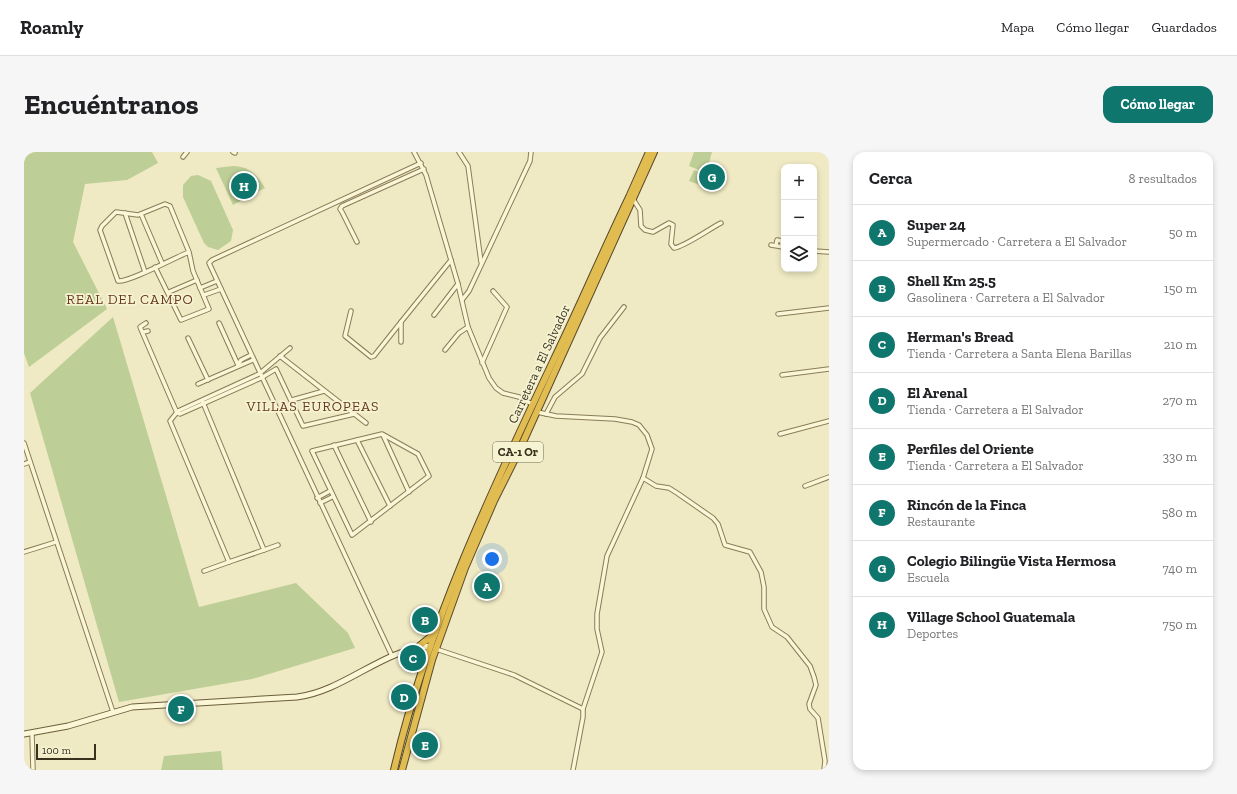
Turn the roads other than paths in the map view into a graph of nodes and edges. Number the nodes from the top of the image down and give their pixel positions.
1 (187, 152) edge
2 (414, 152) edge
3 (459, 152) edge
4 (531, 152) edge
5 (649, 152) edge
6 (654, 152) edge
7 (183, 157) dead end
8 (421, 163) junction
9 (424, 169) junction
10 (633, 199) junction
11 (125, 213) junction
12 (141, 214) junction
13 (721, 223) dead end
14 (781, 240) edge
15 (356, 242) dead end
16 (771, 245) dead end
17 (776, 245) junction
18 (781, 246) edge
19 (817, 251) edge
20 (189, 252) junction
21 (829, 252) edge
22 (451, 260) junction
23 (162, 263) junction
24 (481, 264) junction
25 (155, 267) junction
26 (145, 272) junction
27 (197, 280) junction
28 (217, 281) junction
29 (458, 284) junction
30 (200, 288) junction
31 (221, 289) junction
32 (493, 290) dead end
33 (169, 292) junction
34 (204, 295) junction
35 (462, 300) junction
36 (624, 306) dead end
37 (829, 308) edge
38 (351, 311) dead end
39 (778, 314) dead end
40 (434, 315) dead end
41 (401, 322) junction
42 (146, 323) dead end
43 (219, 323) dead end
44 (468, 327) junction
45 (148, 331) dead end
46 (143, 332) junction
47 (188, 338) dead end
48 (401, 342) dead end
49 (290, 348) dead end
50 (445, 350) dead end
51 (251, 355) junction
52 (280, 356) junction
53 (253, 360) junction
54 (482, 363) junction
55 (238, 365) junction
56 (269, 366) junction
57 (829, 369) edge
58 (272, 371) junction
59 (259, 374) junction
60 (782, 375) dead end
61 (261, 378) junction
62 (208, 380) junction
63 (198, 384) dead end
64 (225, 389) junction
65 (324, 391) junction
66 (228, 393) junction
67 (202, 400) junction
68 (292, 400) junction
69 (204, 404) junction
70 (532, 404) junction
71 (537, 412) junction
72 (177, 413) junction
73 (354, 414) junction
74 (546, 414) junction
75 (525, 419) junction
76 (829, 421) edge
77 (366, 423) dead end
78 (382, 434) junction
79 (780, 434) dead end
80 (357, 440) junction
81 (24, 443) edge
82 (334, 445) junction
83 (518, 454) junction
84 (30, 462) junction
85 (24, 464) edge
86 (829, 477) edge
87 (643, 478) junction
88 (805, 486) dead end
89 (330, 491) junction
90 (409, 492) junction
91 (332, 497) junction
92 (317, 498) junction
93 (320, 503) junction
94 (390, 506) junction
95 (371, 522) junction
96 (56, 542) junction
97 (278, 545) dead end
98 (264, 550) junction
99 (24, 552) edge
100 (229, 562) junction
101 (204, 571) dead end
102 (435, 633) junction
103 (420, 647) junction
104 (432, 649) junction
105 (392, 656) junction
106 (583, 709) junction
107 (113, 712) junction
108 (405, 730) junction
109 (32, 733) junction
110 (24, 734) edge
111 (405, 760) junction
112 (33, 770) edge
113 (394, 770) edge
114 (402, 770) edge
115 (573, 770) edge
116 (824, 770) edge

1 - 7 street
2 - 8 street
3 - 24 street
4 - 24 street
5 - 70 highway, Carretera a El Salvador / CA-1 Or
6 - 10 highway, Carretera a El Salvador / CA-1 Or
8 - 9 street
8 - 28 street
9 - 15 street
9 - 22 street
10 - 13 street
10 - 71 highway, Carretera a El Salvador / CA-1 Or
11 - 12 street
11 - 26 street
11 - 26 street
12 - 20 street
12 - 23 street
14 - 17 street
16 - 17 street
17 - 18 street
19 - 21 street
20 - 23 street
20 - 27 street
22 - 29 street
22 - 41 street
23 - 25 street
24 - 35 street
25 - 26 street
25 - 33 street
27 - 30 street
27 - 33 street
28 - 30 street
28 - 31 street
29 - 35 street
29 - 40 street
30 - 34 street
31 - 34 street
31 - 51 street
32 - 54 street
33 - 34 street
35 - 44 street
36 - 74 street
37 - 39 street
38 - 41 street
41 - 48 street
42 - 46 street
43 - 55 street
44 - 50 street
44 - 54 street
45 - 46 street
46 - 72 street
47 - 62 street
49 - 52 street
51 - 53 street
51 - 55 street
52 - 56 street
52 - 65 street
53 - 55 street
53 - 59 street
54 - 70 street
55 - 62 street
56 - 58 street
56 - 59 street
57 - 60 street
58 - 61 street
58 - 68 street
59 - 61 street
59 - 64 street
61 - 66 street
61 - 92 street
62 - 63 street
64 - 66 street
64 - 67 street
65 - 68 street
65 - 73 street
66 - 69 street
67 - 69 street
67 - 72 street
68 - 73 street
69 - 72 street
69 - 98 street
70 - 75 highway, Carretera a El Salvador / CA-1 Or
71 - 74 street
71 - 83 highway, Carretera a El Salvador / CA-1 Or
72 - 100 street
73 - 77 street
74 - 87 street
75 - 83 highway
75 - 102 highway, Carretera a El Salvador / CA-1 Or
76 - 79 street
78 - 80 street
78 - 90 street
78 - 90 street
80 - 82 street
80 - 94 street
81 - 84 street
82 - 89 street
82 - 95 street
83 - 104 highway, Carretera a El Salvador / CA-1 Or
84 - 85 street
84 - 96 street
86 - 88 street
87 - 106 street
87 - 116 street
89 - 91 street
89 - 92 street
90 - 94 street
91 - 93 street
91 - 95 street
92 - 93 street
93 - 105 street
94 - 95 street
96 - 99 street
96 - 107 street
97 - 98 street
98 - 100 street
100 - 101 street
102 - 103 highway
102 - 104 highway, Carretera a El Salvador / CA-1 Or
103 - 104 highway
103 - 105 main road
104 - 106 street
104 - 108 highway, Carretera a El Salvador / CA-1 Or
104 - 111 highway, Carretera a El Salvador / CA-1 Or
105 - 107 main road
106 - 115 street
107 - 109 main road
108 - 111 highway
108 - 113 highway, Carretera a El Salvador / CA-1 Or
109 - 110 main road
109 - 112 street
111 - 114 highway, Carretera a El Salvador / CA-1 Or

